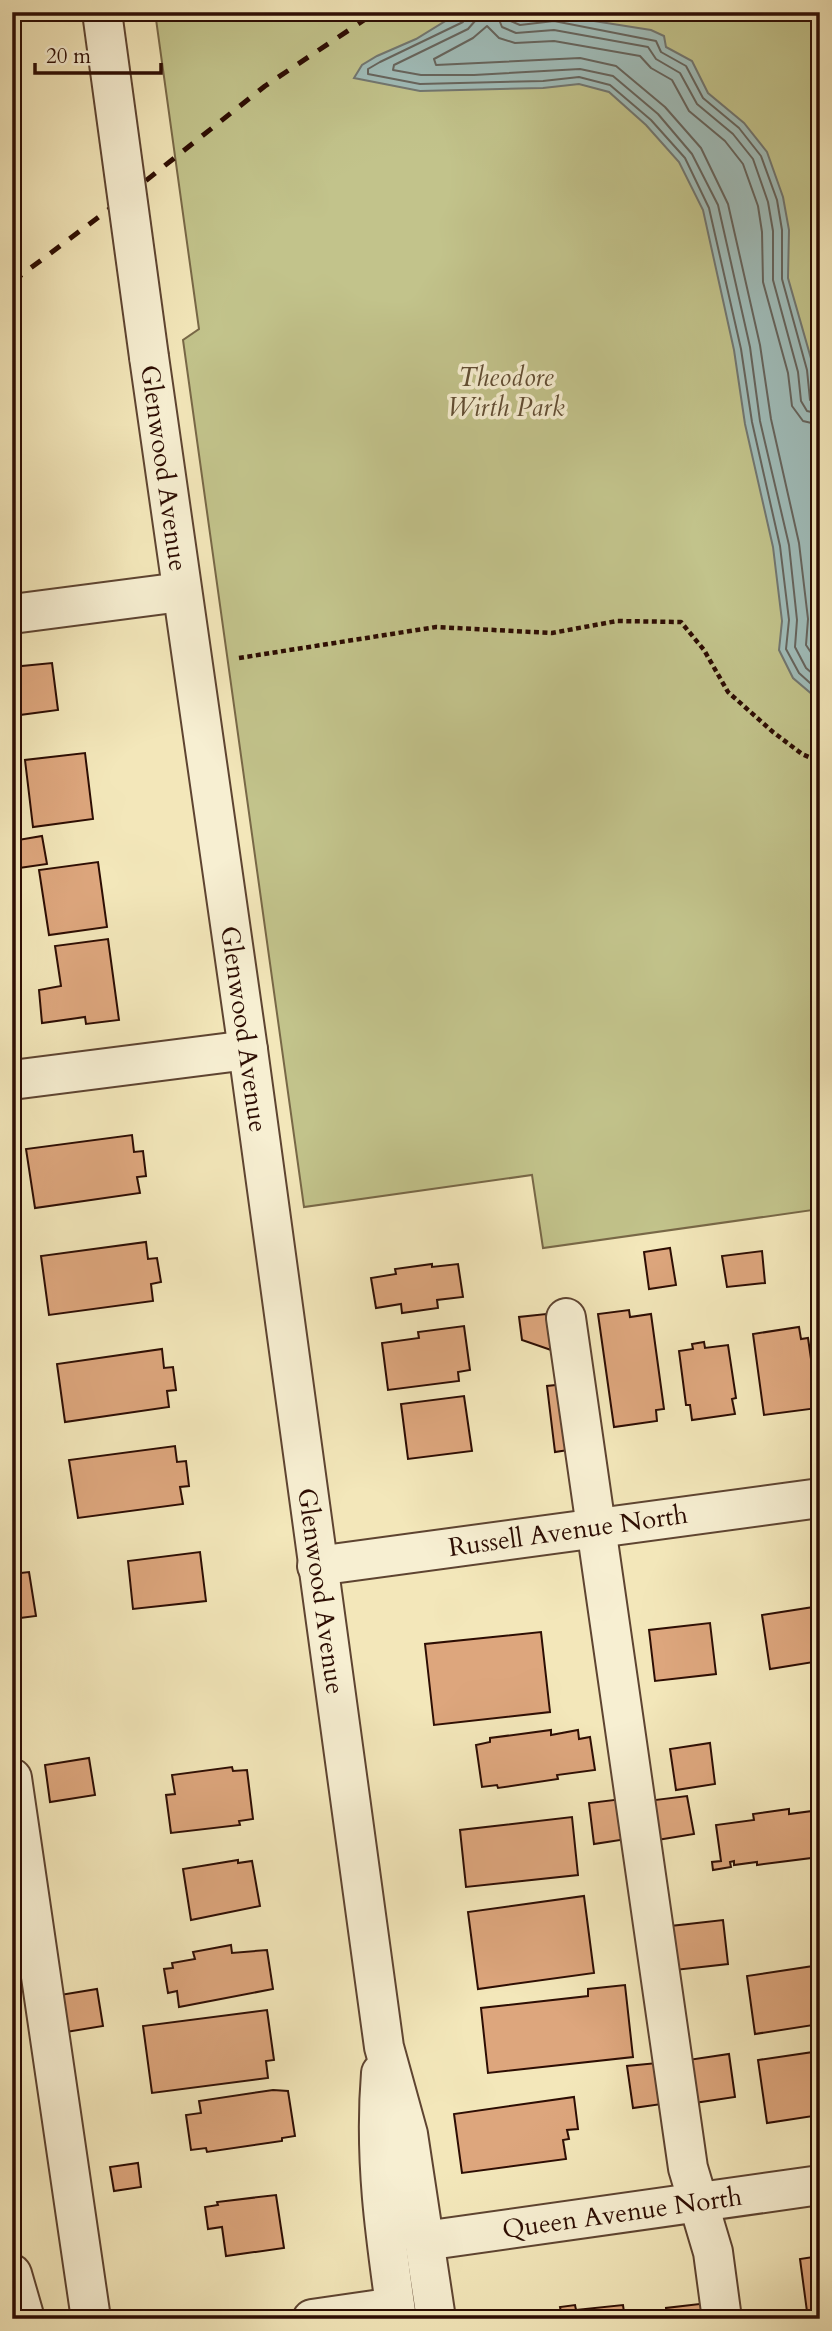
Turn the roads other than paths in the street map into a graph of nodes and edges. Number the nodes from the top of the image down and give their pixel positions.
1 (102, 12) edge
2 (181, 592) junction
3 (12, 614) edge
4 (248, 1050) junction
5 (12, 1080) edge
6 (566, 1318) dead end
7 (820, 1498) edge
8 (595, 1527) junction
9 (317, 1566) junction
10 (12, 1778) edge
11 (384, 2047) junction
12 (820, 2185) edge
13 (698, 2202) junction
14 (424, 2241) junction
15 (12, 2274) edge
16 (396, 2313) edge
17 (25, 2319) edge
18 (91, 2319) edge
19 (312, 2319) edge
20 (436, 2319) edge
21 (722, 2319) edge

1 - 2 street, Glenwood Avenue, bridge
2 - 3 street
2 - 4 street, Glenwood Avenue
4 - 5 street
4 - 9 street, Glenwood Avenue
6 - 8 street
7 - 8 street, Russell Avenue North
8 - 9 street, Russell Avenue North
8 - 13 street
9 - 11 street, Glenwood Avenue
10 - 18 street
11 - 14 street, Glenwood Avenue
11 - 16 street, Glenwood Avenue
12 - 13 street, Queen Avenue North
13 - 14 street, Queen Avenue North
13 - 21 street
14 - 20 street, Glenwood Avenue
15 - 17 street
16 - 19 street

